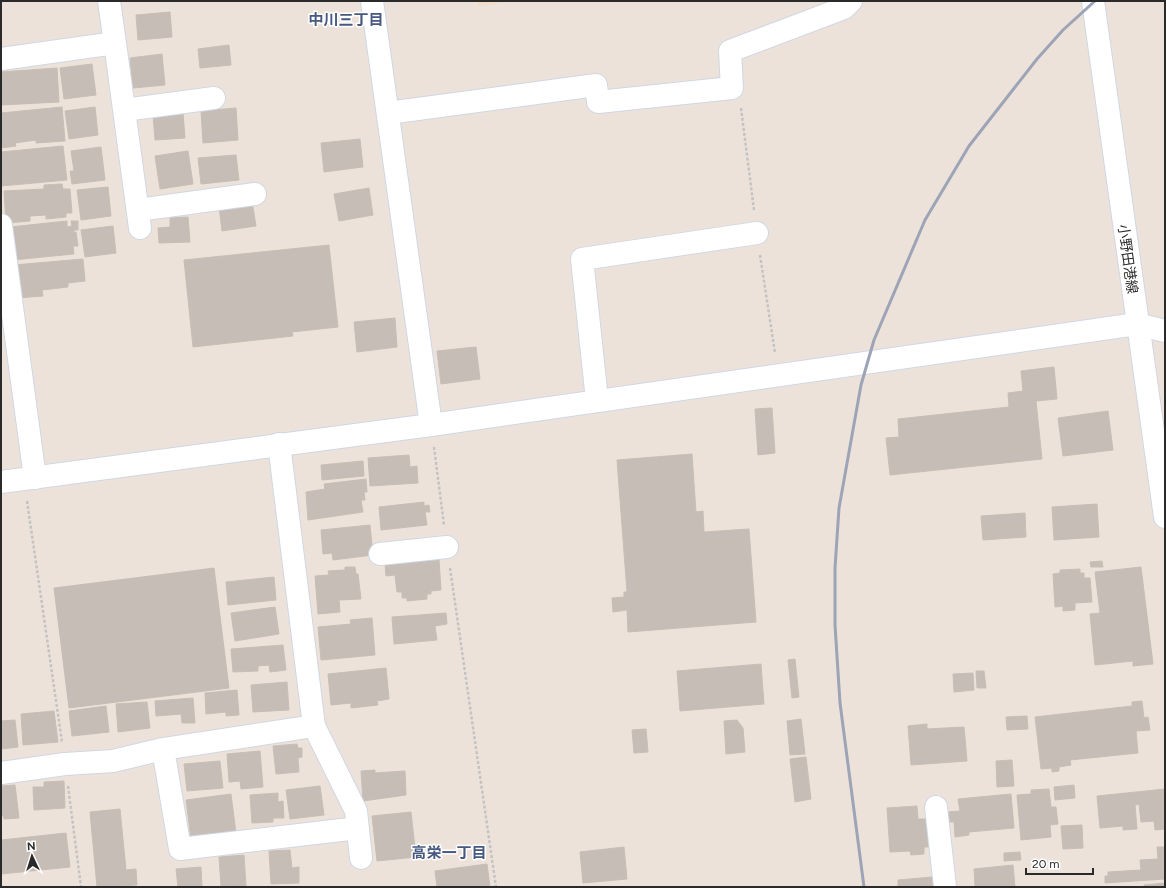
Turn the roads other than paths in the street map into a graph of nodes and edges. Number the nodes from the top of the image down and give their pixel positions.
1 (372, 1) edge
2 (851, 1) edge
3 (1093, 1) edge
4 (114, 2) edge
5 (115, 43) junction
6 (1, 59) edge
7 (214, 98) dead end
8 (124, 110) junction
9 (388, 112) junction
10 (255, 194) dead end
11 (1, 225) edge
12 (757, 233) dead end
13 (1137, 324) junction
14 (1165, 331) edge
15 (597, 400) junction
16 (431, 425) junction
17 (279, 444) junction
18 (30, 478) junction
19 (1, 482) edge
20 (1165, 517) edge
21 (447, 547) road end
22 (380, 554) dead end
23 (314, 726) junction
24 (163, 749) junction
25 (1, 773) edge
26 (936, 807) dead end
27 (358, 828) junction
28 (361, 858) dead end
29 (945, 887) edge

1 - 9 street
2 - 9 street
3 - 13 street, 小野田港線
4 - 5 street
5 - 6 street
5 - 8 street
7 - 8 street
8 - 10 street
9 - 16 street
11 - 18 street
12 - 15 street
13 - 14 street
13 - 15 street
13 - 20 street, 小野田港線
15 - 16 street
16 - 17 street
17 - 18 street
17 - 23 street
18 - 19 street
21 - 22 street
23 - 24 street
23 - 27 street
24 - 25 street
24 - 27 street
26 - 29 street
27 - 28 street

